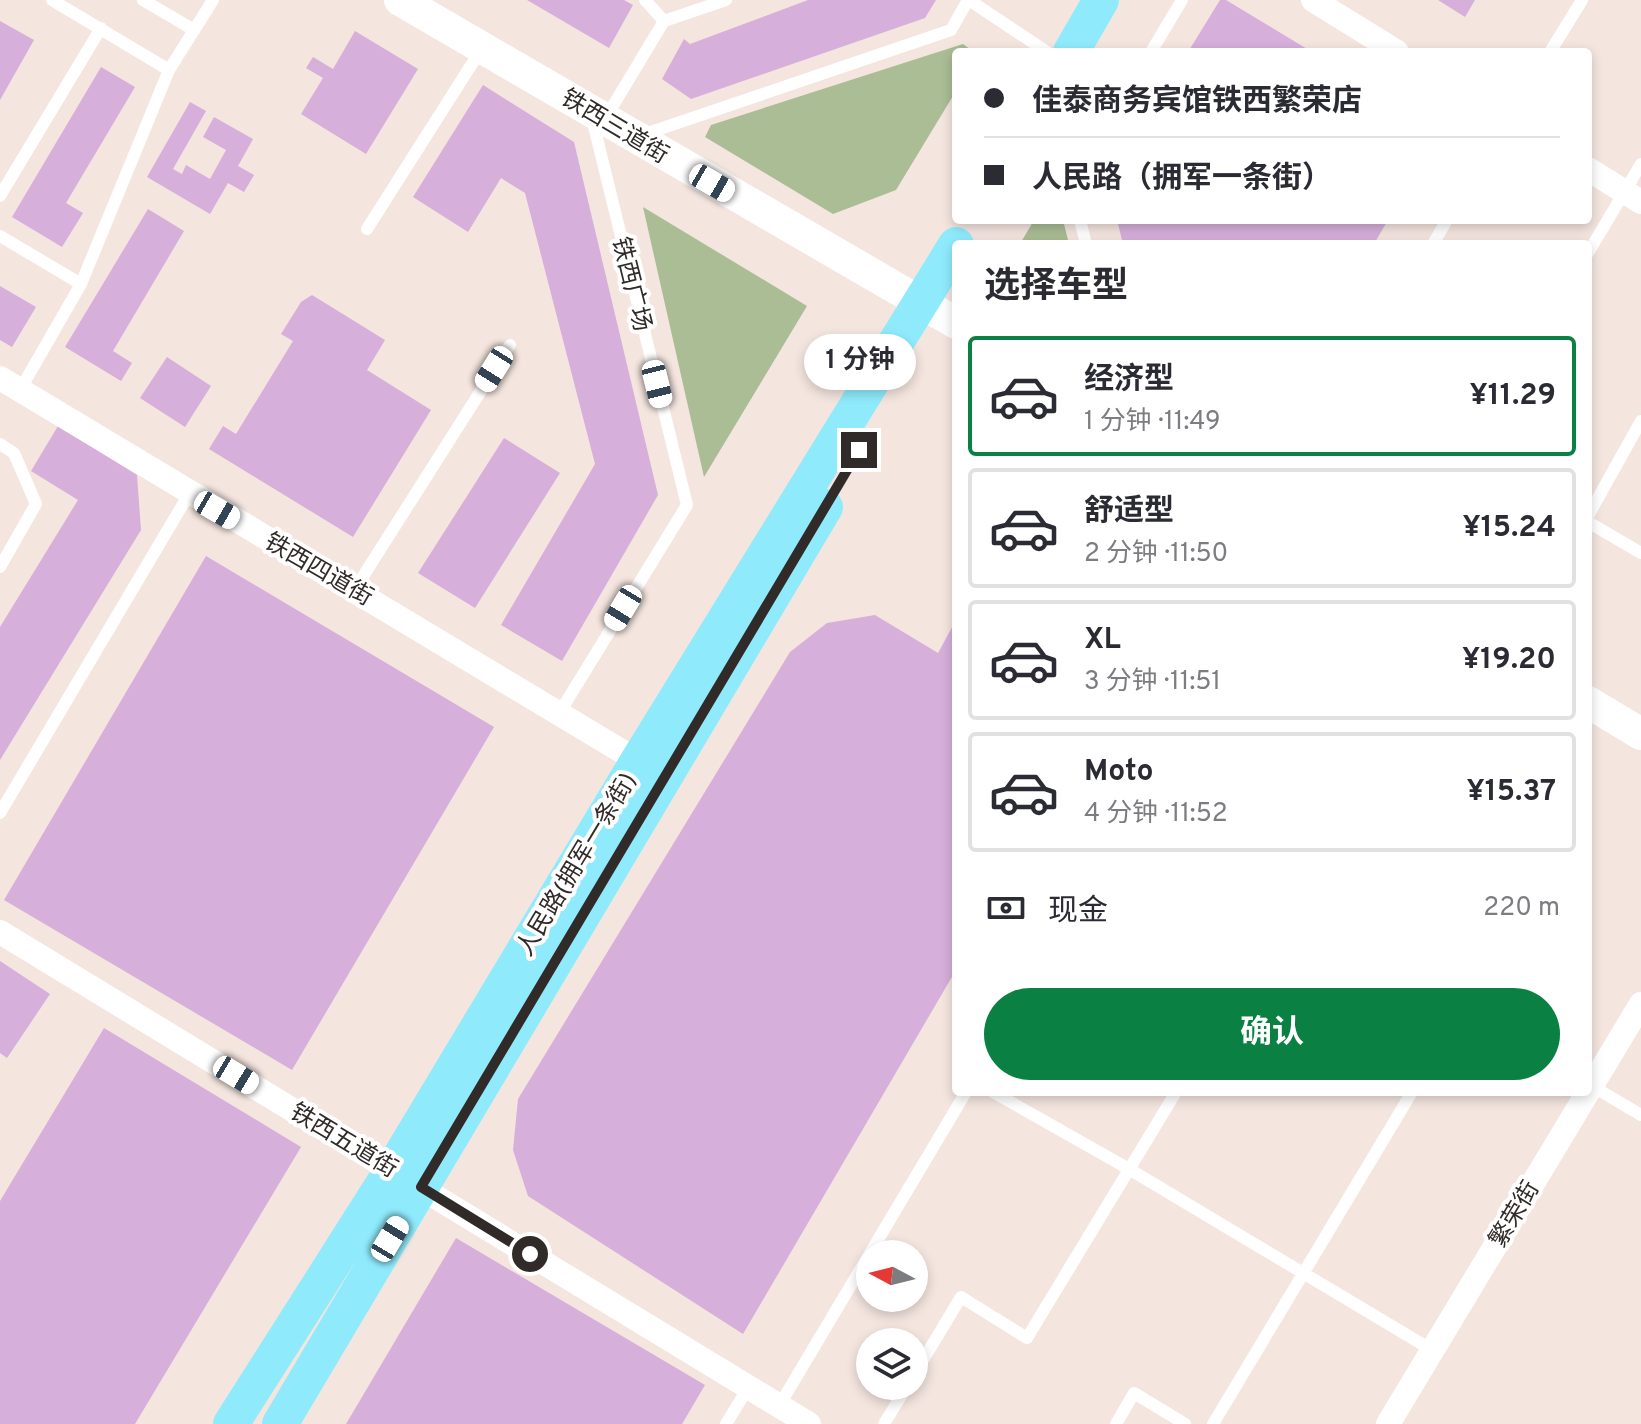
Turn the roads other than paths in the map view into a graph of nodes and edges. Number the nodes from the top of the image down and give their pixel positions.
1 (52, 0) edge
2 (143, 0) edge
3 (213, 0) edge
4 (645, 0) edge
5 (726, 0) edge
6 (969, 0) edge
7 (1182, 0) edge
8 (1313, 0) edge
9 (1582, 0) edge
10 (411, 3) edge
11 (664, 21) junction
12 (101, 28) junction
13 (194, 30) junction
14 (482, 48) junction
15 (1041, 48) edge
16 (1153, 48) edge
17 (1391, 48) edge
18 (1552, 48) edge
19 (169, 70) junction
20 (598, 115) junction
21 (634, 138) junction
22 (1641, 164) edge
23 (1592, 172) edge
24 (0, 196) edge
25 (1632, 197) edge
26 (367, 229) dead end
27 (0, 236) edge
28 (1592, 248) edge
29 (952, 260) edge
30 (81, 284) junction
31 (939, 313) edge
32 (510, 345) dead end
33 (10, 384) edge
34 (1641, 421) edge
35 (0, 444) edge
36 (189, 494) junction
37 (1592, 509) edge
38 (1592, 524) edge
39 (1641, 553) edge
40 (0, 567) edge
41 (355, 589) junction
42 (1592, 704) edge
43 (560, 712) junction
44 (1641, 734) edge
45 (638, 761) junction
46 (0, 813) edge
47 (0, 932) edge
48 (1641, 1004) edge
49 (1592, 1086) joint
50 (964, 1096) edge
51 (1000, 1096) edge
52 (1174, 1096) edge
53 (1410, 1096) edge
54 (1586, 1096) edge
55 (1641, 1115) edge
56 (1129, 1169) junction
57 (407, 1178) junction
58 (1303, 1273) junction
59 (1432, 1350) junction
60 (928, 1352) edge
61 (748, 1388) junction
62 (899, 1400) edge
63 (779, 1406) junction
64 (231, 1424) edge
65 (280, 1424) edge
66 (726, 1424) edge
67 (809, 1424) edge
68 (884, 1424) edge
69 (1116, 1424) edge
70 (1185, 1424) edge
71 (1213, 1424) edge
72 (1388, 1424) edge

1 - 12 lane
2 - 13 lane
3 - 13 lane
4 - 11 lane
5 - 11 lane
6 - 15 lane
6 - 21 lane
7 - 16 lane
8 - 17 street
9 - 18 lane
10 - 14 main road, 铁西三道街
11 - 20 lane
12 - 19 lane
12 - 24 lane
13 - 19 lane
14 - 20 main road, 铁西三道街
14 - 26 lane
19 - 30 lane
20 - 21 main road, 铁西三道街
20 - 43 lane, 铁西广场
21 - 31 main road, 铁西三道街
22 - 25 lane
23 - 25 street
25 - 28 lane
27 - 30 lane
29 - 31 main road
30 - 33 lane
31 - 45 main road, 人民路(拥军一条街)
31 - 57 main road
32 - 41 lane
33 - 36 street, 铁西四道街
34 - 37 lane
35 - 40 lane
36 - 41 street, 铁西四道街
36 - 46 lane
38 - 39 lane
41 - 43 street, 铁西四道街
42 - 44 main road
43 - 45 street, 铁西四道街
45 - 57 main road, 人民路(拥军一条街)
47 - 57 street, 铁西五道街
48 - 49 street, 繁荣街
49 - 55 lane
50 - 63 lane
51 - 56 lane
52 - 56 lane
53 - 58 lane
54 - 59 street, 繁荣街
56 - 58 lane
56 - 60 lane
57 - 61 street, 铁西五道街
57 - 64 main road, 人民路(拥军一条街)
57 - 65 main road
58 - 59 lane
58 - 71 lane
59 - 72 street, 繁荣街
61 - 63 street, 铁西五道街
61 - 66 lane
62 - 68 lane
63 - 67 street, 铁西五道街
69 - 70 lane

